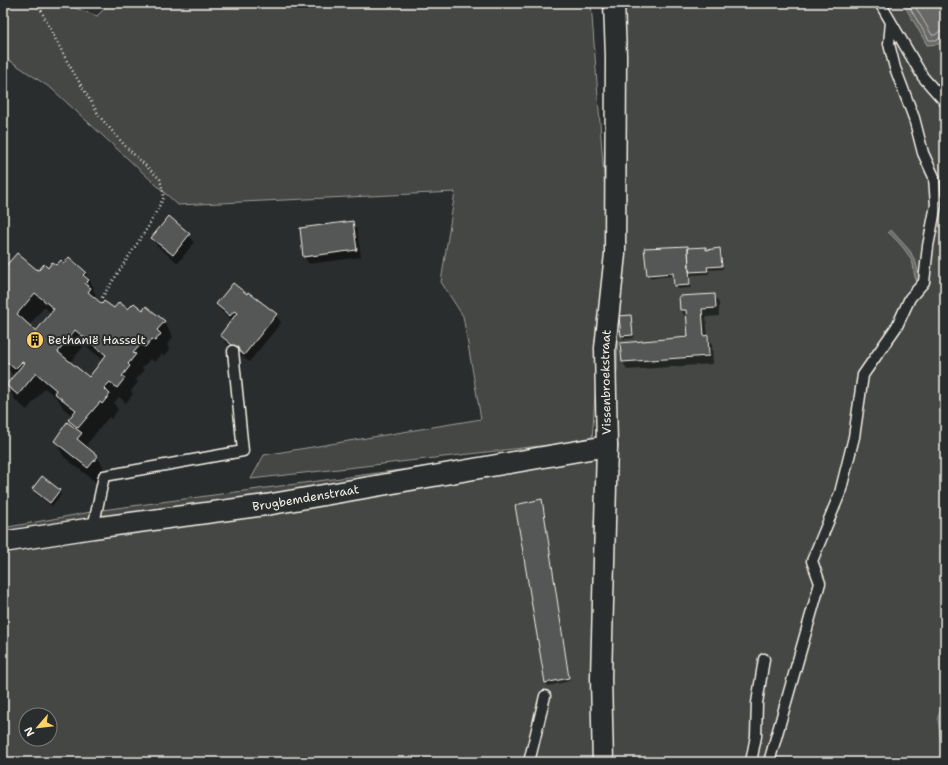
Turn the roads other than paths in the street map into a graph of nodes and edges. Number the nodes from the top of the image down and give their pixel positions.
1 (614, 3) edge
2 (880, 3) edge
3 (891, 22) junction
4 (945, 102) edge
5 (233, 351) dead end
6 (607, 446) junction
7 (93, 528) junction
8 (3, 542) edge
9 (764, 659) dead end
10 (545, 696) dead end
11 (529, 762) edge
12 (603, 762) edge
13 (751, 762) edge
14 (770, 762) edge

1 - 6 street, Vissenbroekstraat
2 - 3 lane
3 - 4 lane
3 - 14 lane
5 - 7 lane
6 - 7 street, Brugbemdenstraat
6 - 12 street, Vissenbroekstraat
7 - 8 street, Brugbemdenstraat
9 - 13 lane
10 - 11 lane

